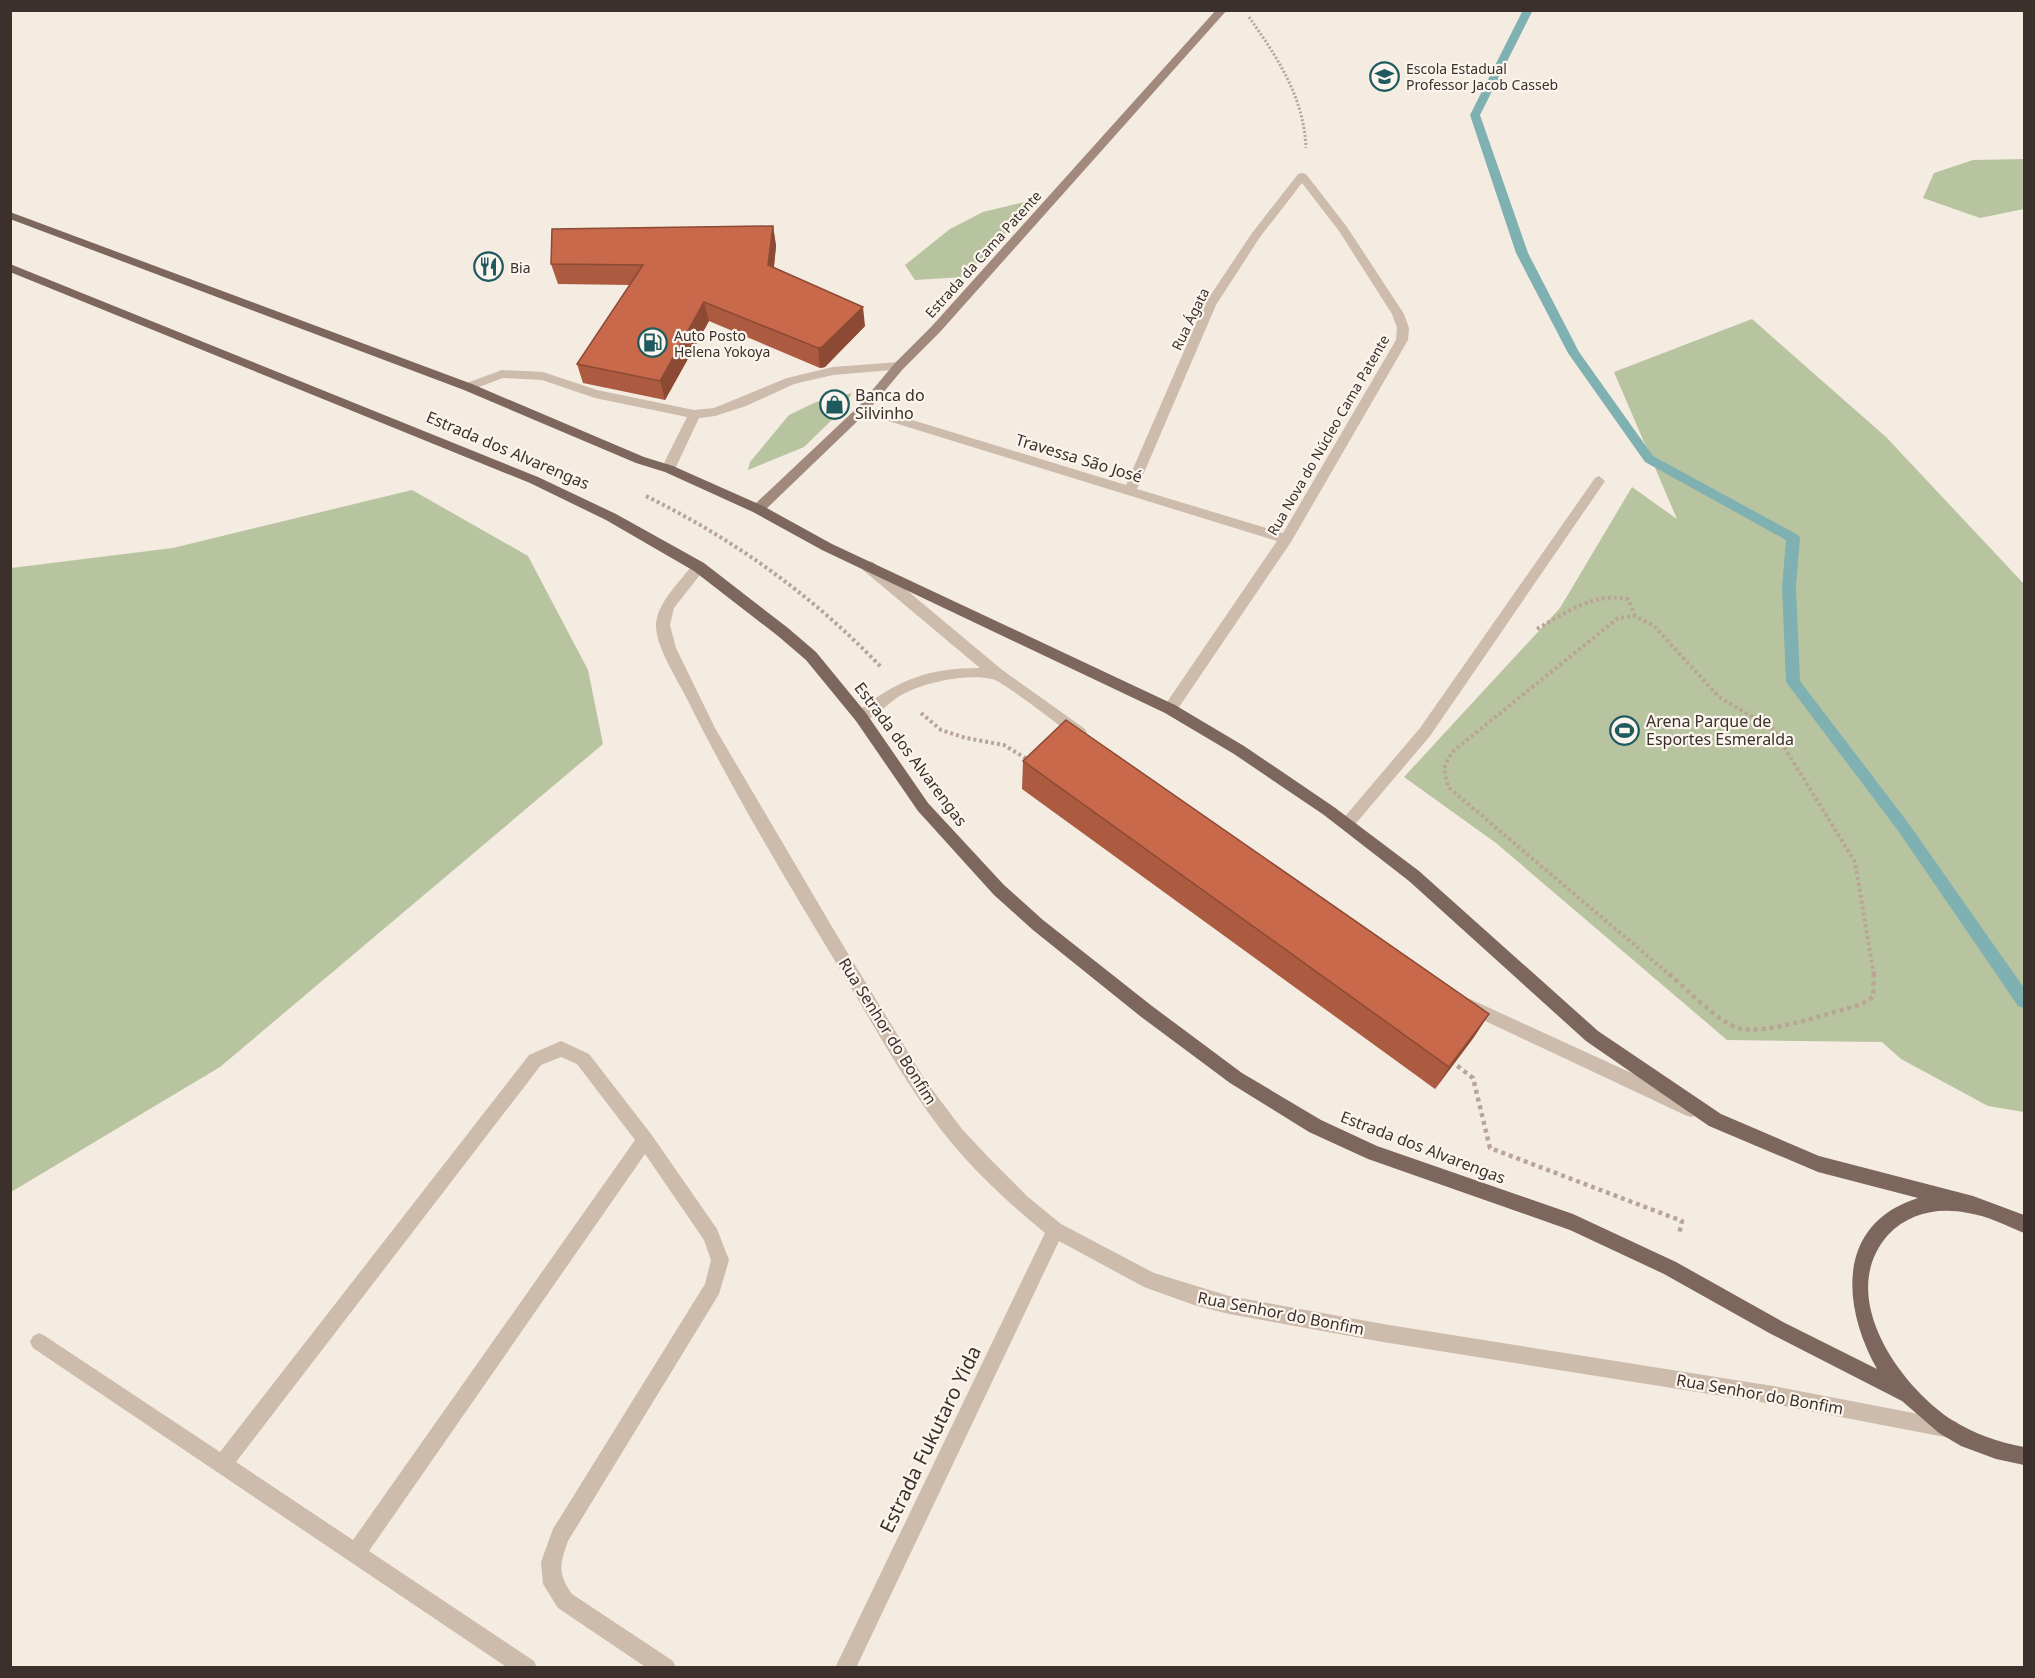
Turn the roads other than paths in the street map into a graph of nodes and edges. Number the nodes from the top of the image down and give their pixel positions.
1 (1222, 10) edge
2 (1302, 176) joint
3 (10, 215) edge
4 (10, 268) edge
5 (899, 366) junction
6 (468, 387) junction
7 (863, 409) junction
8 (694, 414) junction
9 (669, 469) junction
10 (1599, 481) dead end
11 (1130, 490) junction
12 (758, 509) junction
13 (1286, 539) junction
14 (867, 566) junction
15 (699, 567) junction
16 (996, 673) junction
17 (1170, 709) junction
18 (861, 717) junction
19 (1094, 742) edge
20 (1347, 825) junction
21 (1454, 998) edge
22 (1715, 1120) junction
23 (645, 1140) junction
24 (1973, 1204) junction
25 (2005, 1214) junction
26 (2025, 1218) edge
27 (2025, 1224) edge
28 (1055, 1230) junction
29 (39, 1342) dead end
30 (1911, 1396) junction
31 (1950, 1429) junction
32 (2025, 1456) edge
33 (223, 1464) junction
34 (356, 1553) junction
35 (527, 1668) edge
36 (666, 1668) edge
37 (845, 1668) edge

1 - 5 street, Estrada da Cama Patente
2 - 11 street, Rua Ágata
2 - 13 street, Rua Nova do Núcleo Cama Patente
3 - 6 main road
4 - 15 main road, Estrada dos Alvarengas
5 - 7 street, Estrada da Cama Patente
5 - 8 street
6 - 8 street
6 - 9 main road
7 - 11 street, Travessa São José
7 - 12 street, Estrada da Cama Patente
8 - 9 street
9 - 12 main road
10 - 20 street
11 - 13 street, Travessa São José
12 - 14 main road
13 - 17 street, Rua Nova do Núcleo Cama Patente
14 - 16 street
14 - 17 main road
15 - 18 main road, Estrada dos Alvarengas
15 - 28 street, Rua Senhor do Bonfim
16 - 18 street
16 - 19 street
17 - 20 main road
18 - 30 main road, Estrada dos Alvarengas
20 - 22 main road
21 - 22 street
22 - 24 main road
23 - 33 street
23 - 34 street
23 - 36 street
24 - 25 main road
24 - 30 main road
25 - 26 main road
25 - 27 main road
28 - 31 street, Rua Senhor do Bonfim
28 - 37 street, Estrada Fukutaro Yida
29 - 33 street
30 - 31 main road
31 - 32 main road
33 - 34 street
34 - 35 street

